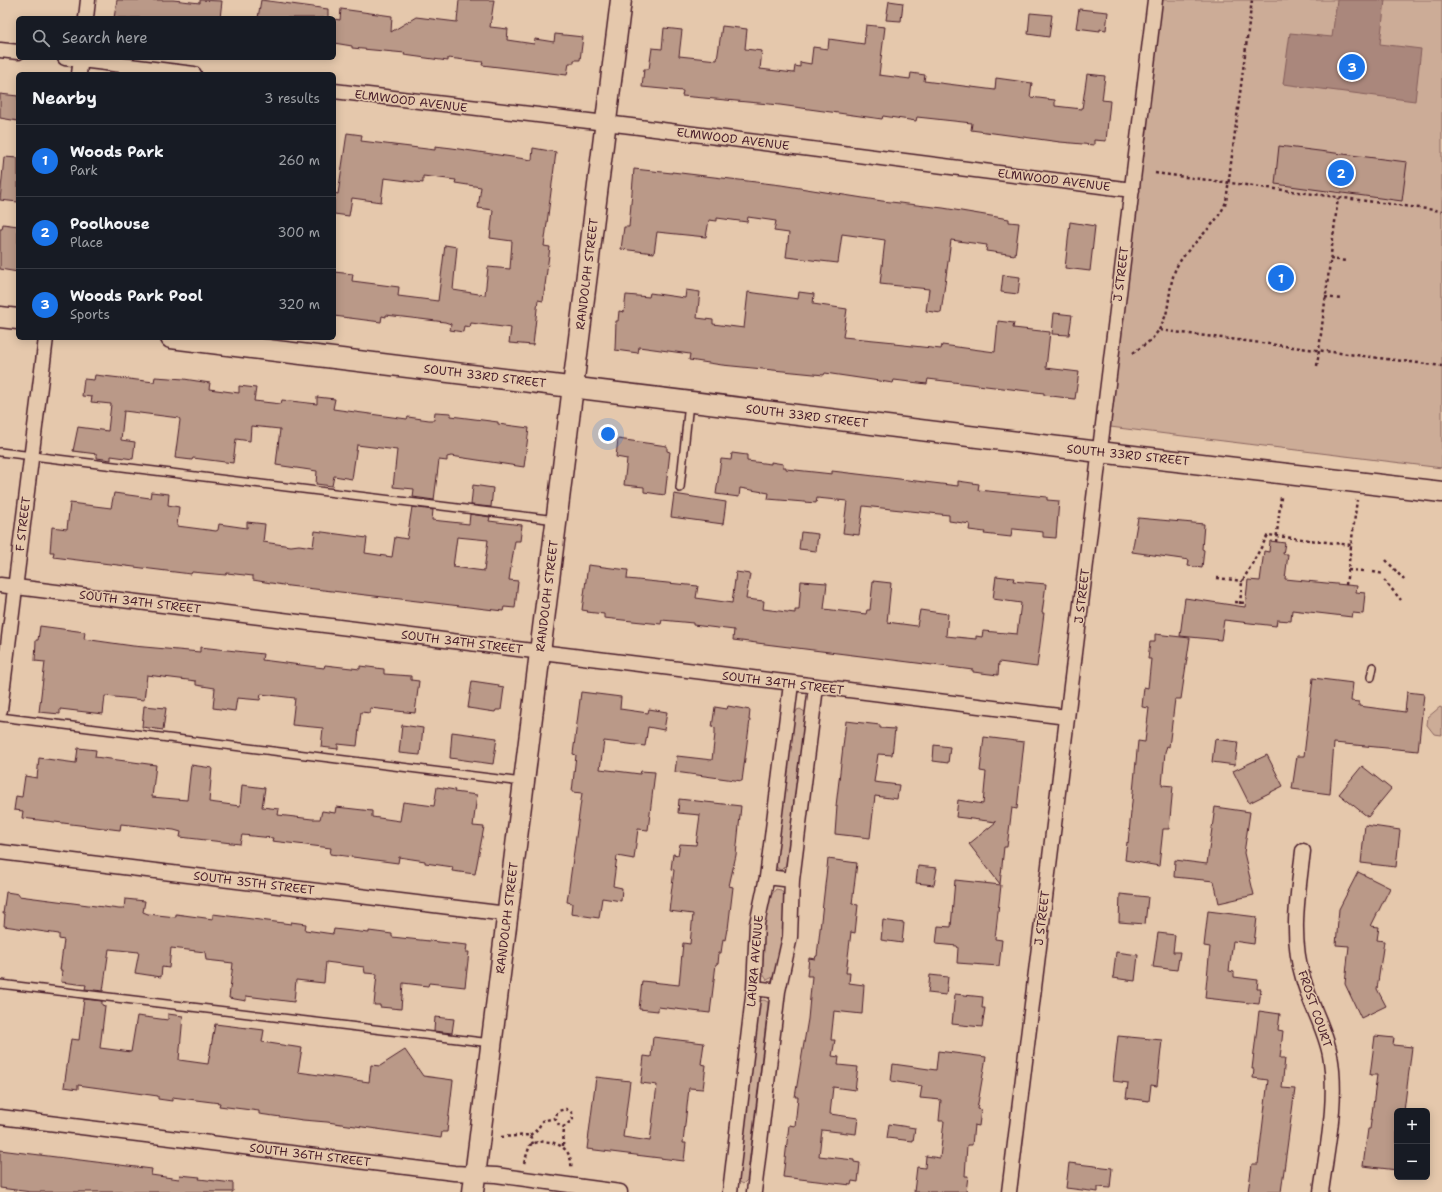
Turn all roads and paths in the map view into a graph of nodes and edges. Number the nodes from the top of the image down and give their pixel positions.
1 (88, 0) edge
2 (621, 0) edge
3 (1155, 0) edge
4 (1252, 0) edge
5 (86, 16) edge
6 (0, 50) edge
7 (16, 52) edge
8 (70, 60) edge
9 (80, 64) edge
10 (171, 72) edge
11 (336, 91) edge
12 (606, 124) junction
13 (1155, 173) dead end
14 (1229, 182) junction
15 (1132, 190) junction
16 (1338, 198) junction
17 (1442, 211) edge
18 (1330, 259) junction
19 (1346, 261) dead end
20 (1326, 298) junction
21 (1341, 299) dead end
22 (0, 317) edge
23 (16, 319) edge
24 (1159, 330) junction
25 (46, 340) edge
26 (188, 340) edge
27 (1319, 350) junction
28 (1133, 353) dead end
29 (1317, 366) dead end
30 (1442, 366) edge
31 (572, 387) junction
32 (689, 401) junction
33 (0, 452) edge
34 (1099, 452) junction
35 (32, 456) junction
36 (680, 488) dead end
37 (1442, 492) edge
38 (1357, 495) dead end
39 (1281, 497) dead end
40 (556, 520) junction
41 (1277, 536) junction
42 (1276, 542) dead end
43 (1351, 545) junction
44 (1386, 560) dead end
45 (1348, 570) junction
46 (1364, 571) dead end
47 (1373, 572) dead end
48 (1384, 574) dead end
49 (1217, 578) dead end
50 (1384, 580) dead end
51 (1243, 581) junction
52 (1405, 581) dead end
53 (0, 585) edge
54 (1346, 585) dead end
55 (15, 587) junction
56 (1401, 600) dead end
57 (1235, 602) dead end
58 (1240, 603) junction
59 (1246, 603) dead end
60 (540, 651) junction
61 (1373, 667) dead end
62 (1371, 677) dead end
63 (791, 684) junction
64 (816, 687) junction
65 (0, 710) edge
66 (0, 717) edge
67 (1067, 717) junction
68 (523, 782) junction
69 (1303, 851) dead end
70 (0, 852) edge
71 (767, 876) junction
72 (792, 880) junction
73 (507, 914) junction
74 (0, 984) edge
75 (754, 988) junction
76 (778, 991) junction
77 (491, 1043) junction
78 (0, 1116) edge
79 (555, 1118) junction
80 (564, 1127) junction
81 (530, 1135) junction
82 (501, 1137) dead end
83 (533, 1144) junction
84 (563, 1146) junction
85 (524, 1163) dead end
86 (571, 1169) dead end
87 (474, 1183) edge
88 (620, 1192) edge
89 (730, 1192) edge
90 (754, 1192) edge
91 (1009, 1192) edge
92 (1321, 1192) edge

1 - 5 street
2 - 12 main road, RANDOLPH STREET
3 - 15 street, J STREET
4 - 14 path
6 - 7 street
8 - 9 street
9 - 10 street
11 - 12 street, ELMWOOD AVENUE
12 - 15 street, ELMWOOD AVENUE
12 - 31 main road, RANDOLPH STREET
13 - 14 path
14 - 16 path
14 - 24 path
15 - 34 street, J STREET
16 - 17 path
16 - 18 path
18 - 19 path
18 - 20 path
20 - 21 path
20 - 27 path
22 - 23 main road
24 - 27 path
24 - 28 path
25 - 35 street, F STREET
26 - 31 main road, SOUTH 33RD STREET
27 - 29 path
27 - 30 path
31 - 32 main road, SOUTH 33RD STREET
31 - 40 main road, RANDOLPH STREET
32 - 34 main road, SOUTH 33RD STREET
32 - 36 lane
33 - 35 lane
34 - 37 main road, SOUTH 33RD STREET
34 - 67 street, J STREET
35 - 40 lane
35 - 55 street, F STREET
38 - 43 path
39 - 41 path
40 - 60 main road, RANDOLPH STREET
41 - 42 path
41 - 43 path
41 - 51 path
43 - 45 path
44 - 52 path
45 - 46 path
45 - 54 path
47 - 48 path
49 - 51 path
50 - 56 path
51 - 58 path
53 - 55 street, SOUTH 34TH STREET
55 - 60 street, SOUTH 34TH STREET
55 - 65 street, F STREET
57 - 58 path
58 - 59 path
60 - 63 street, SOUTH 34TH STREET
60 - 68 main road, RANDOLPH STREET
61 - 62 lane
63 - 64 street, SOUTH 34TH STREET
63 - 71 street, LAURA AVENUE
64 - 67 street, SOUTH 34TH STREET
64 - 72 street, LAURA AVENUE
66 - 68 lane
67 - 91 street, J STREET
68 - 73 main road, RANDOLPH STREET
69 - 92 street, FROST COURT
70 - 73 street, SOUTH 35TH STREET
71 - 72 street
71 - 75 street, LAURA AVENUE
72 - 76 street, LAURA AVENUE
73 - 77 main road, RANDOLPH STREET
74 - 77 lane
75 - 76 street
75 - 89 street, LAURA AVENUE
76 - 90 street, LAURA AVENUE
77 - 87 main road, RANDOLPH STREET
78 - 87 street, SOUTH 36TH STREET
79 - 80 path
79 - 80 path
79 - 81 path
80 - 84 path
81 - 82 path
81 - 83 path
83 - 84 path
83 - 85 path
84 - 86 path
87 - 88 street, SOUTH 36TH STREET

